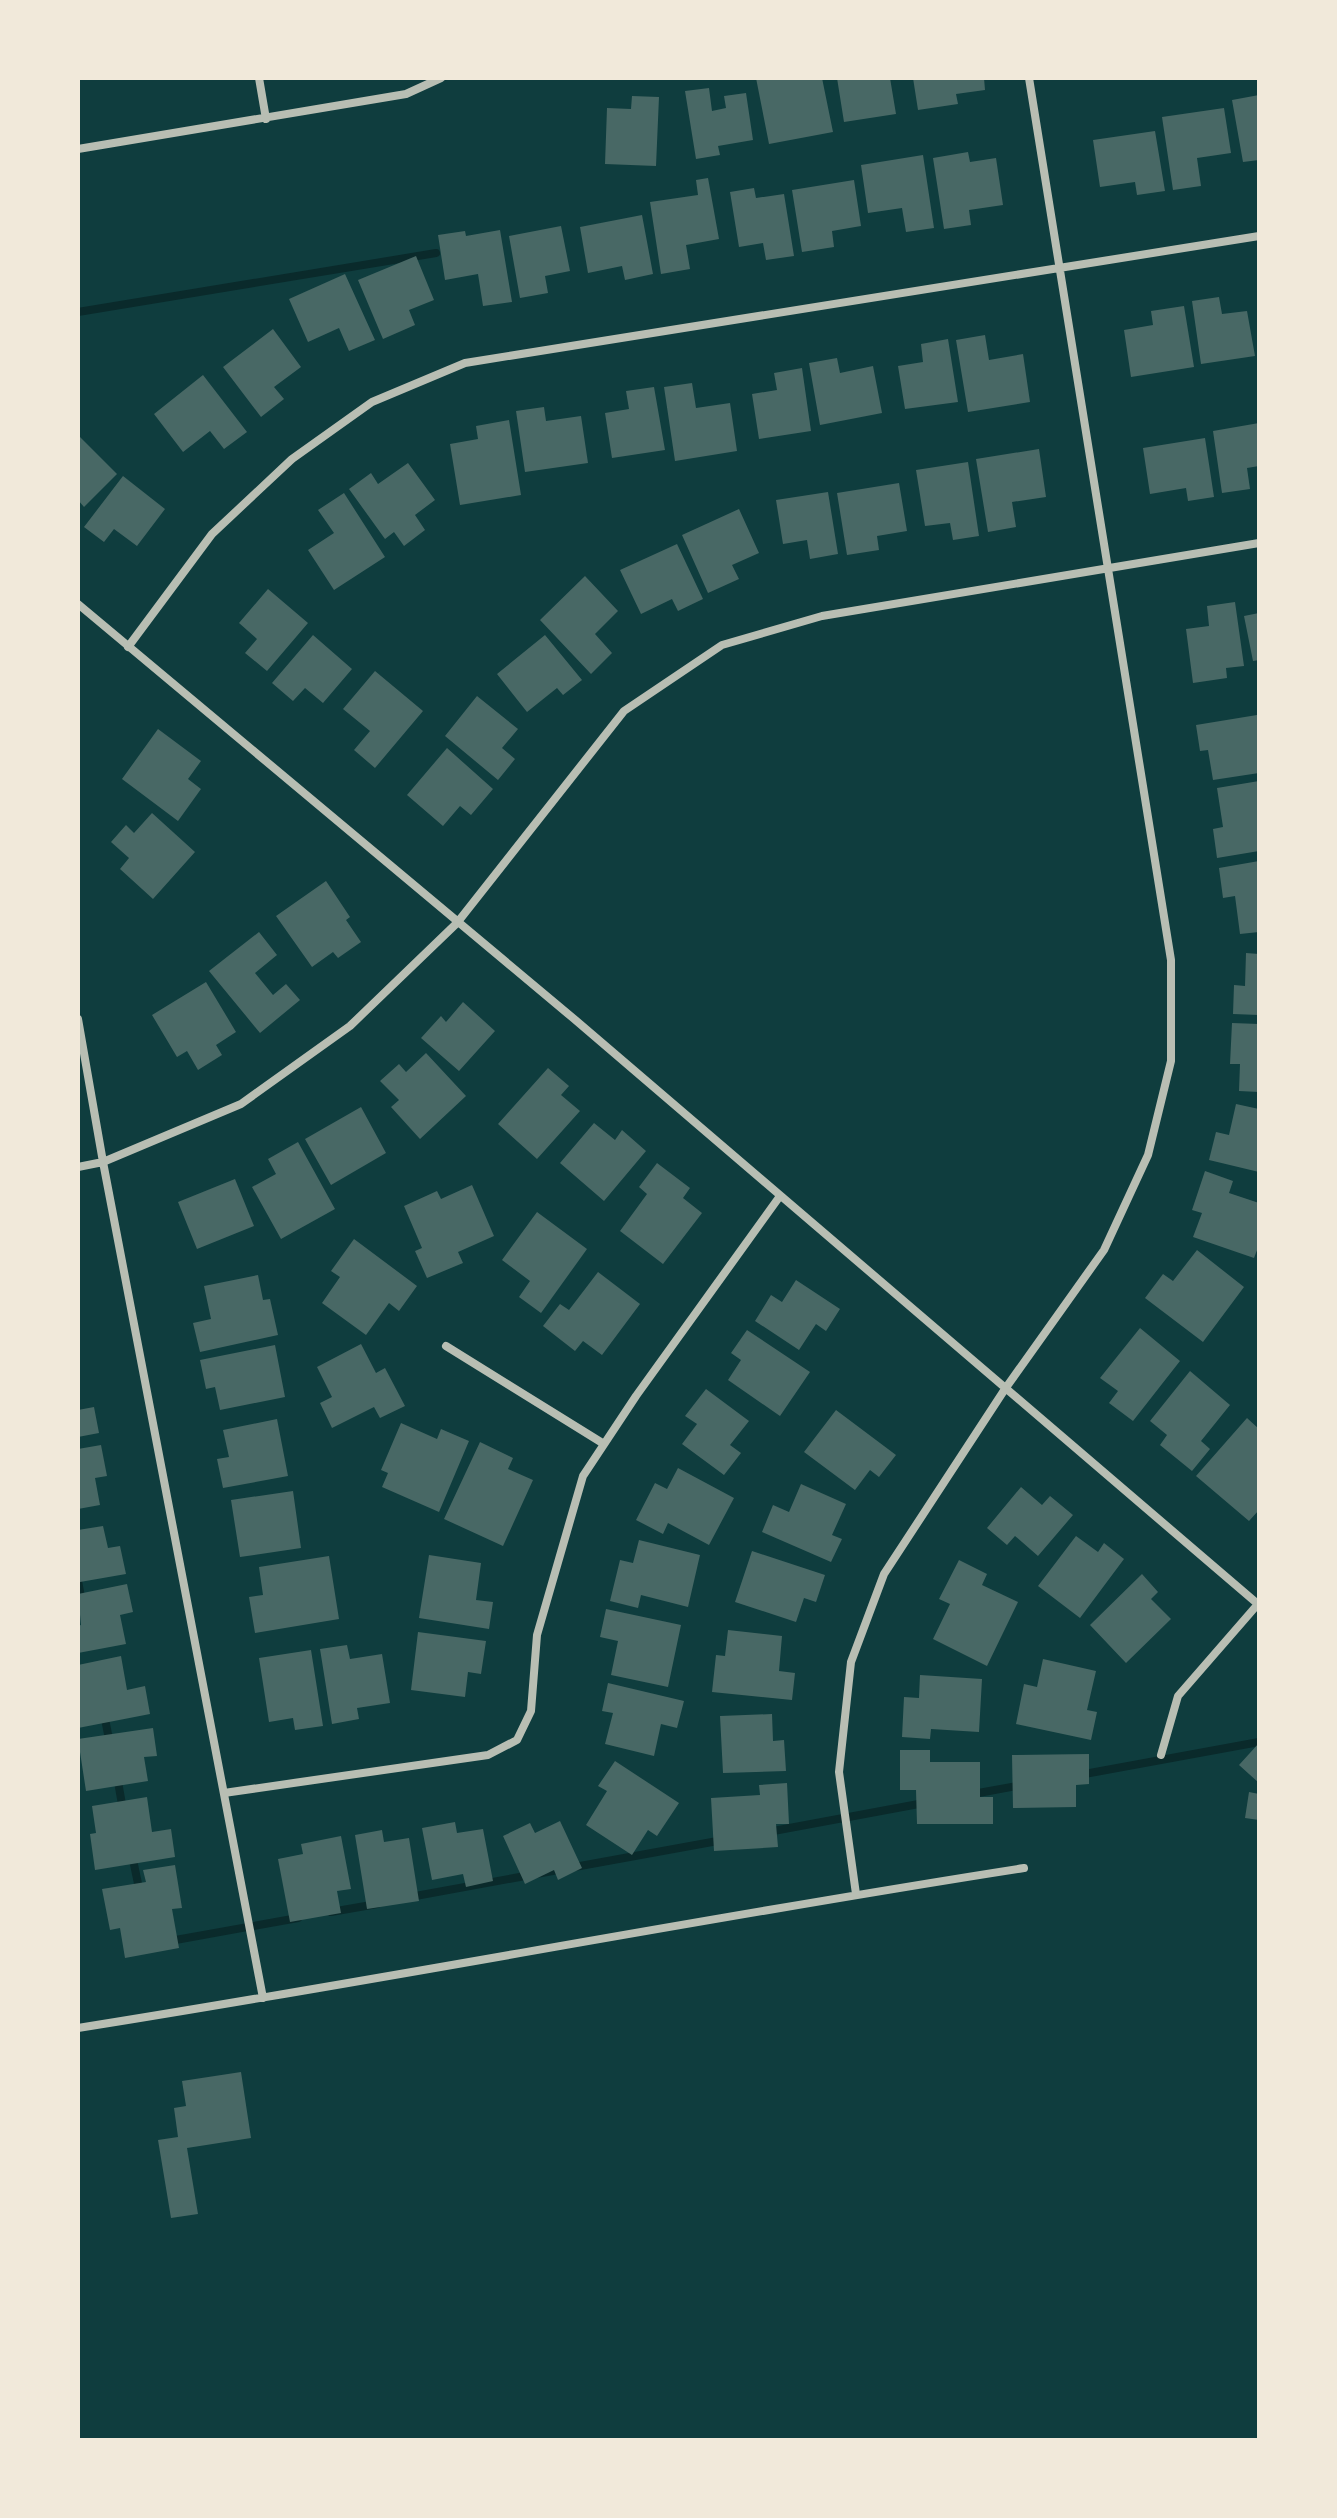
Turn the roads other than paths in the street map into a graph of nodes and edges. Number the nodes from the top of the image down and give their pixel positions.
1 (259, 78) edge
2 (441, 78) edge
3 (1029, 78) edge
4 (266, 119) junction
5 (78, 148) edge
6 (1259, 236) edge
7 (1061, 267) junction
8 (1259, 543) edge
9 (1109, 567) junction
10 (78, 604) edge
11 (128, 647) junction
12 (457, 923) junction
13 (78, 1019) edge
14 (103, 1162) junction
15 (78, 1167) edge
16 (780, 1196) junction
17 (446, 1346) dead end
18 (1005, 1389) junction
19 (604, 1444) junction
20 (1258, 1604) edge
21 (1161, 1755) dead end
22 (224, 1793) junction
23 (1024, 1868) dead end
24 (856, 1894) junction
25 (263, 1998) junction
26 (78, 2028) edge

1 - 4 street
2 - 4 street
3 - 7 street
4 - 5 street
6 - 7 street
7 - 9 street
7 - 11 street
8 - 9 street
9 - 12 street
9 - 18 street
10 - 11 street
11 - 12 street
12 - 14 street
12 - 16 street
13 - 14 street
14 - 15 street
14 - 22 street
16 - 18 street
16 - 19 street
17 - 19 street
18 - 20 street
18 - 24 street
19 - 22 street
20 - 21 street
22 - 25 street
23 - 24 street
24 - 25 street
25 - 26 street

